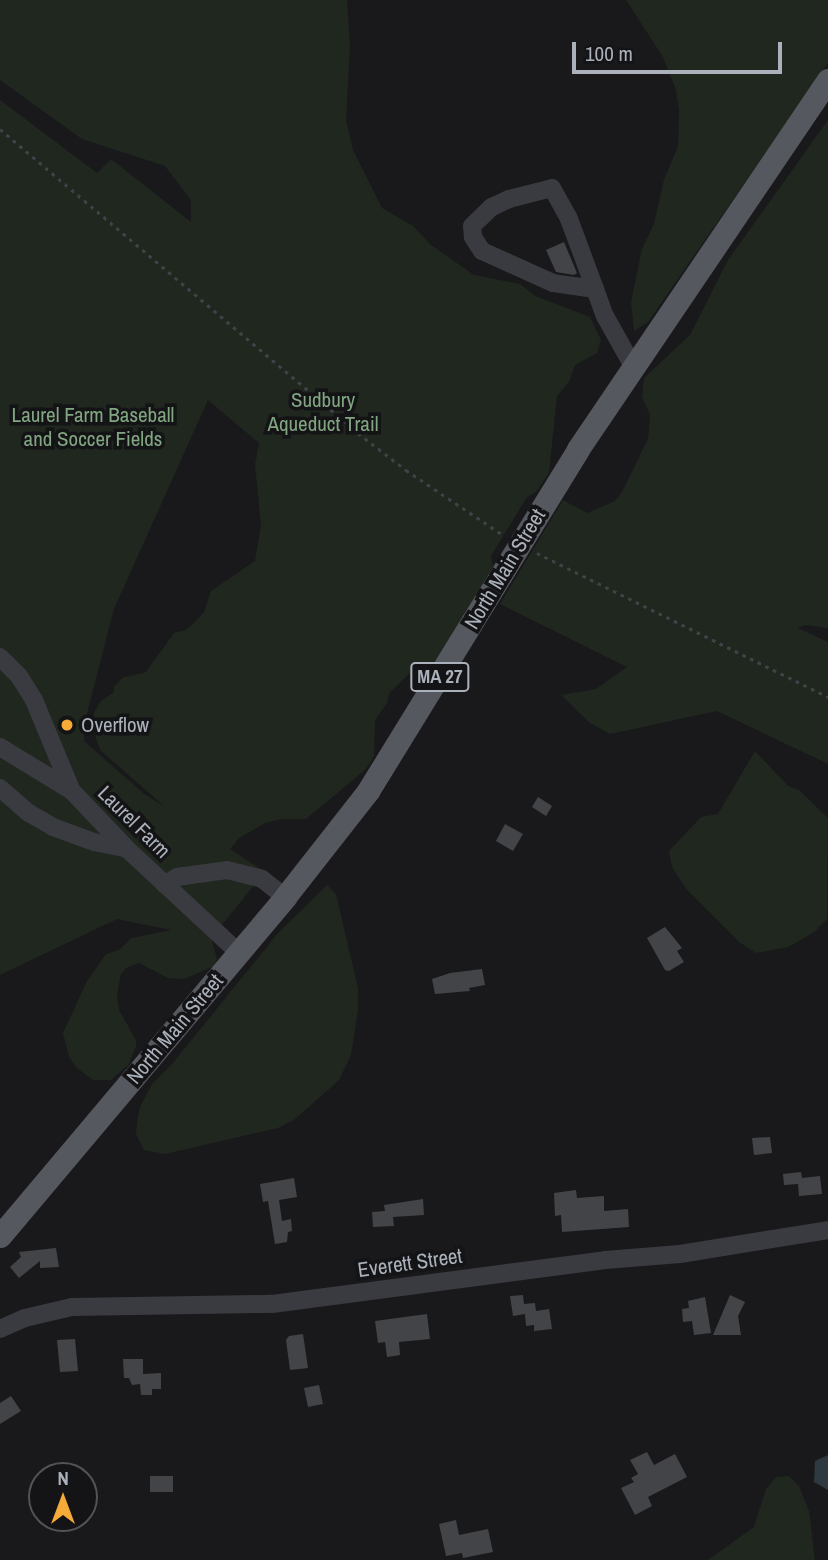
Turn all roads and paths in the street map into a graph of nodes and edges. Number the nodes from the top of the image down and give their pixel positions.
1 (828, 80) edge
2 (0, 129) edge
3 (595, 289) junction
4 (633, 366) junction
5 (520, 544) junction
6 (0, 657) edge
7 (828, 697) edge
8 (0, 747) edge
9 (0, 788) edge
10 (72, 791) junction
11 (127, 848) junction
12 (165, 885) junction
13 (285, 897) junction
14 (238, 952) junction
15 (828, 1230) edge
16 (0, 1236) edge
17 (0, 1329) edge

1 - 4 main road, North Main Street / MA 27
2 - 5 path
3 - 3 street
3 - 4 street
4 - 5 main road, North Main Street / MA 27
5 - 7 path
5 - 13 main road, North Main Street / MA 27
6 - 10 street, Laurel Farm
8 - 10 street, Laurel Farm
9 - 11 street
10 - 11 street, Laurel Farm
11 - 12 street, Laurel Farm
12 - 13 street, Laurel Farm
12 - 14 street, Laurel Farm
13 - 14 main road, North Main Street / MA 27
14 - 16 main road, North Main Street / MA 27
15 - 17 street, Everett Street

